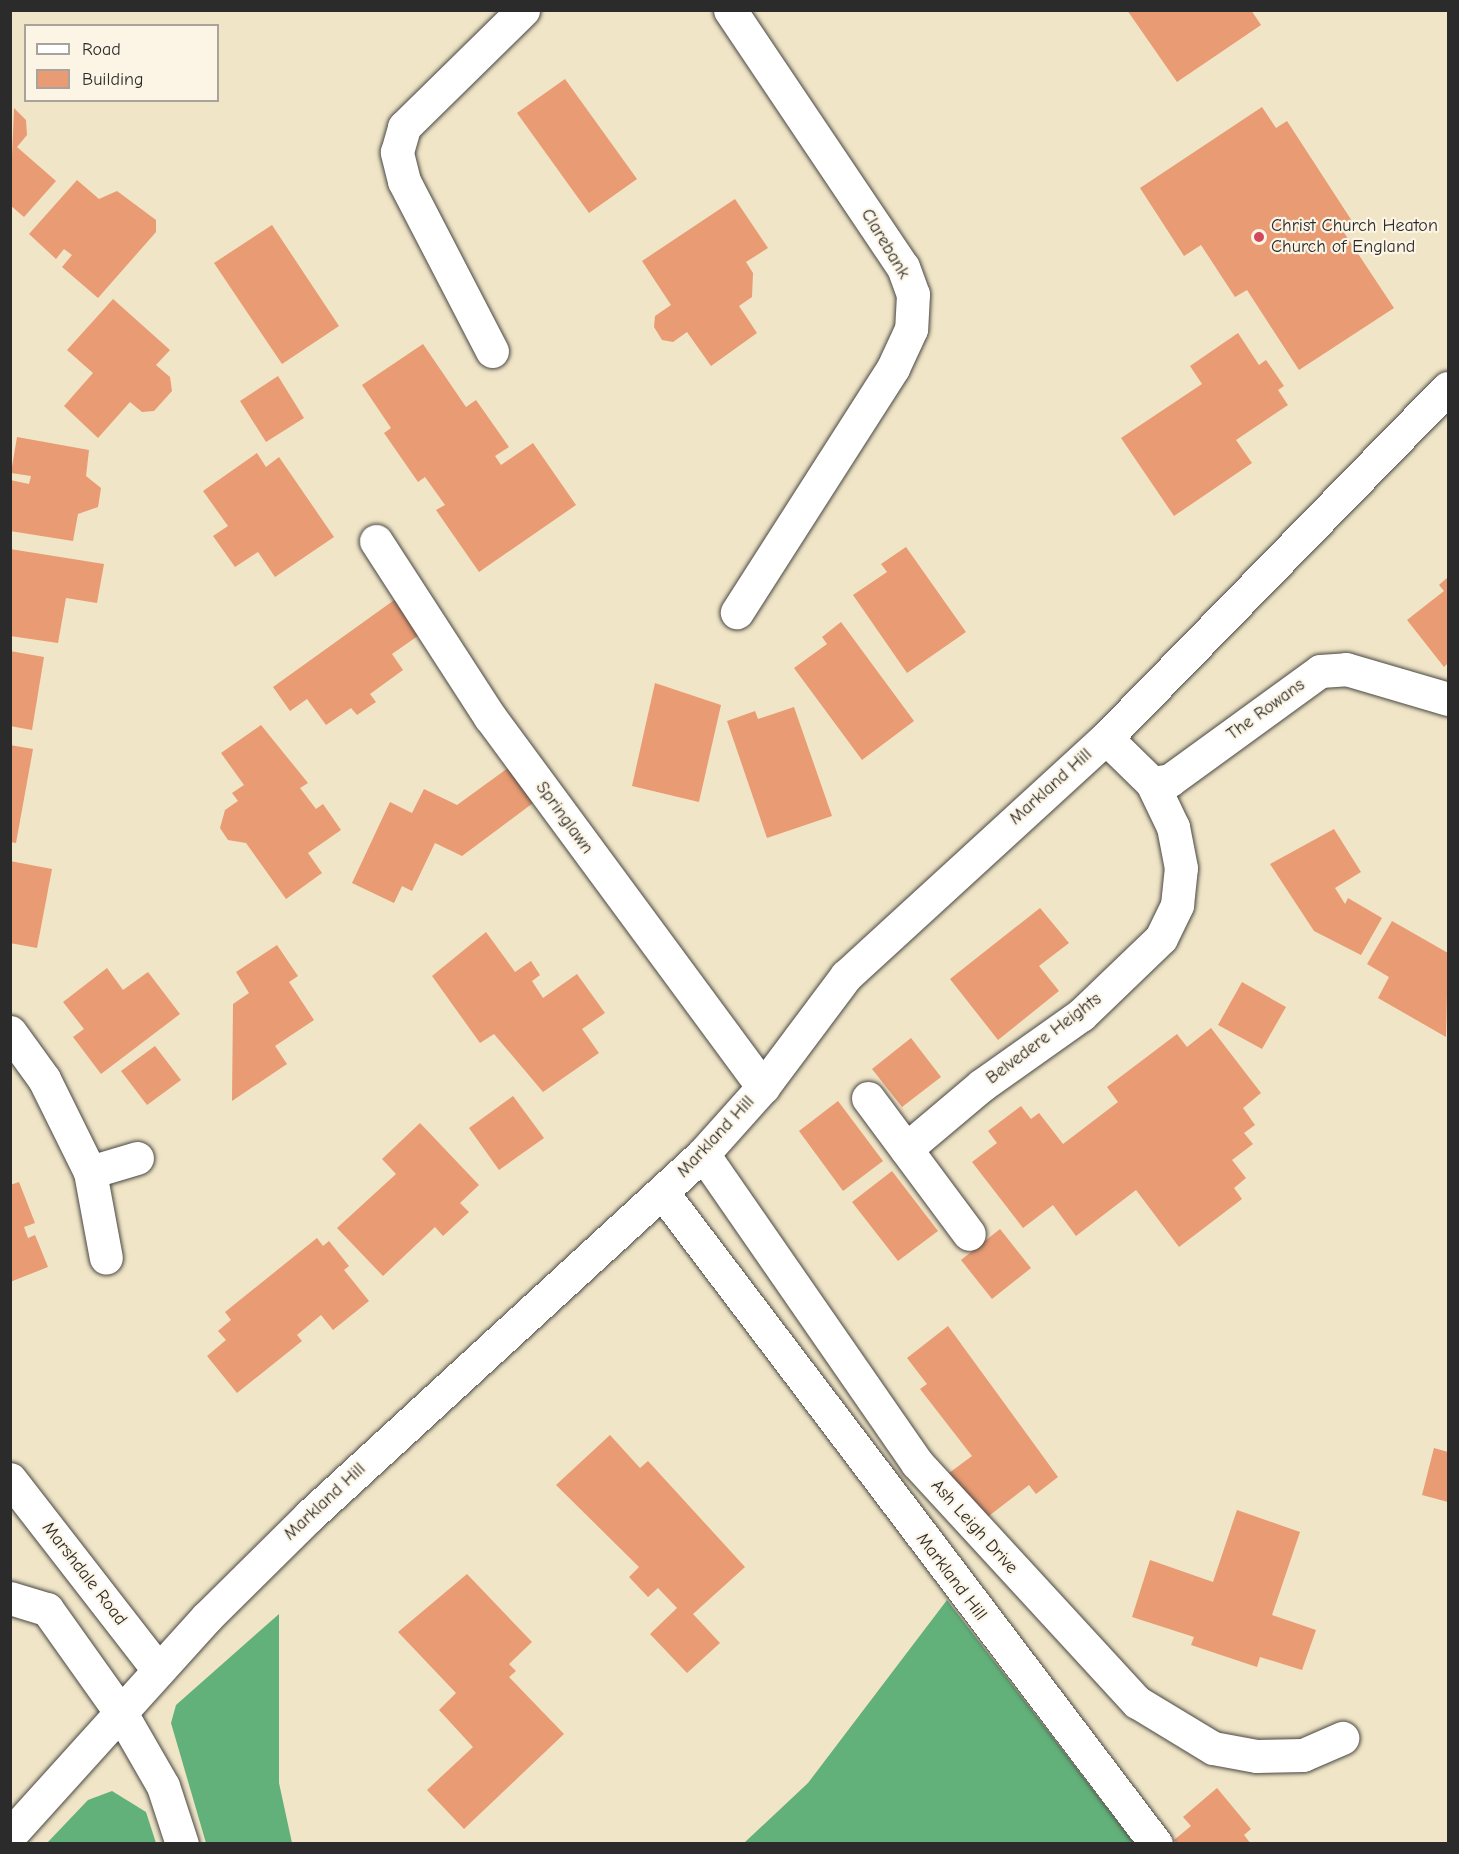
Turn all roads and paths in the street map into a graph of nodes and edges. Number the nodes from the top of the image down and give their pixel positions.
1 (523, 10) edge
2 (730, 10) edge
3 (492, 351) dead end
4 (1449, 388) edge
5 (376, 541) dead end
6 (737, 612) dead end
7 (1449, 699) edge
8 (1106, 738) junction
9 (1152, 783) junction
10 (10, 1032) edge
11 (763, 1087) junction
12 (868, 1098) dead end
13 (906, 1149) junction
14 (703, 1155) junction
15 (137, 1158) dead end
16 (90, 1172) junction
17 (662, 1192) junction
18 (969, 1234) dead end
19 (106, 1258) dead end
20 (10, 1479) edge
21 (10, 1598) edge
22 (158, 1670) junction
23 (121, 1713) junction
24 (1342, 1738) dead end
25 (10, 1835) edge
26 (183, 1844) edge
27 (1156, 1844) edge

1 - 3 street
2 - 6 street, Clarebank
4 - 8 street, Markland Hill
5 - 11 street, Springlawn
7 - 9 street, The Rowans
8 - 9 street
8 - 11 street, Markland Hill
9 - 13 street, Belvedere Heights
10 - 16 street
11 - 14 street, Markland Hill
12 - 13 street
13 - 18 street
14 - 17 street, Markland Hill
14 - 24 street, Ash Leigh Drive
15 - 16 street
16 - 19 street
17 - 22 street, Markland Hill
17 - 27 street, Markland Hill
20 - 22 street, Marshdale Road
21 - 23 street
22 - 23 street, Markland Hill
23 - 25 street, Markland Hill
23 - 26 street

